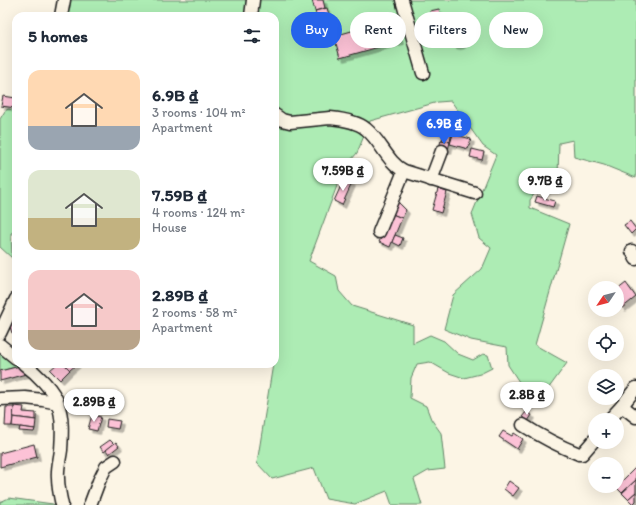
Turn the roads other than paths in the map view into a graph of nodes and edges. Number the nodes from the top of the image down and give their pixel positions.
1 (64, 0) edge
2 (253, 0) edge
3 (402, 0) edge
4 (62, 12) edge
5 (251, 12) edge
6 (423, 73) dead end
7 (279, 118) edge
8 (442, 151) dead end
9 (404, 171) junction
10 (431, 180) junction
11 (475, 193) dead end
12 (379, 232) dead end
13 (12, 308) edge
14 (0, 333) edge
15 (0, 345) edge
16 (12, 355) edge
17 (28, 368) edge
18 (636, 388) edge
19 (0, 399) edge
20 (58, 403) junction
21 (622, 406) junction
22 (616, 413) edge
23 (636, 417) edge
24 (523, 425) dead end
25 (588, 448) edge
26 (115, 461) dead end
27 (62, 505) edge
28 (90, 505) edge

1 - 4 street
2 - 5 street
3 - 6 street
7 - 9 street
8 - 10 street
9 - 10 street
9 - 12 street
10 - 11 street
13 - 14 street
15 - 16 street
17 - 20 street
18 - 21 street
19 - 20 street
20 - 27 street
21 - 22 street
21 - 23 street
24 - 25 street
26 - 28 street

